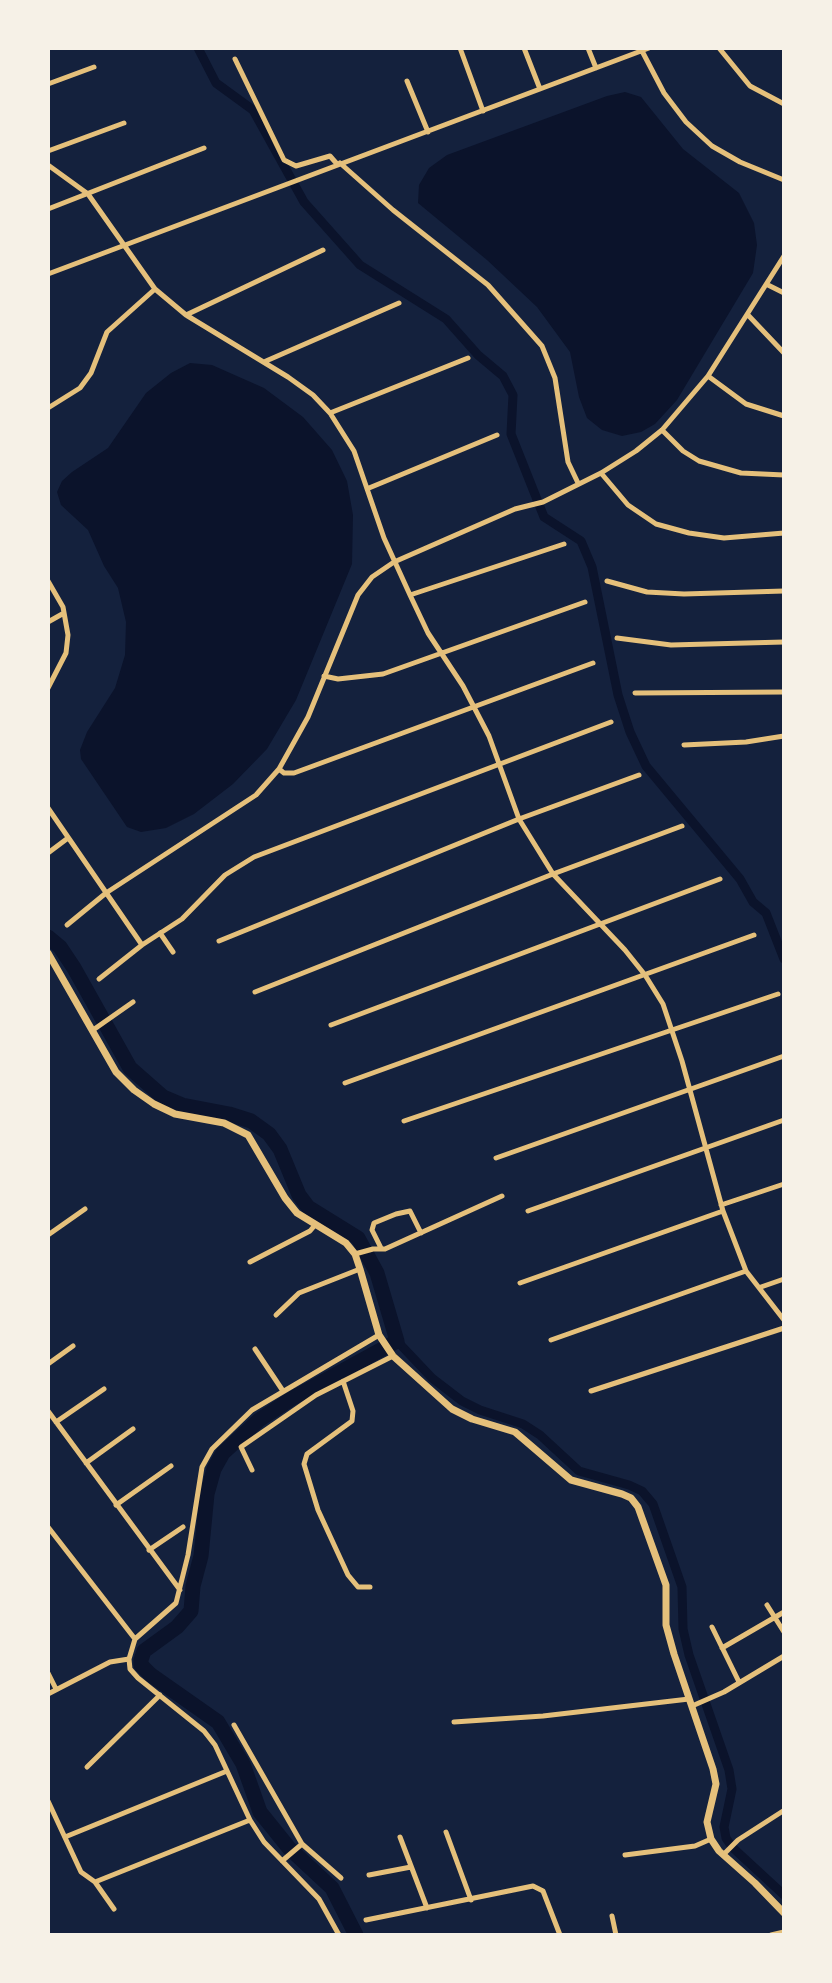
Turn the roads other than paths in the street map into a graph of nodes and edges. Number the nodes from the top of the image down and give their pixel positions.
1 (460, 48) edge
2 (524, 48) edge
3 (588, 48) edge
4 (649, 48) edge
5 (719, 48) edge
6 (642, 51) junction
7 (235, 59) dead end
8 (94, 67) dead end
9 (596, 68) junction
10 (407, 81) dead end
11 (48, 84) edge
12 (540, 89) junction
13 (784, 104) edge
14 (483, 111) junction
15 (124, 123) dead end
16 (428, 132) junction
17 (204, 148) dead end
18 (48, 151) edge
19 (338, 163) junction
20 (48, 165) edge
21 (784, 180) edge
22 (88, 194) junction
23 (48, 209) edge
24 (123, 246) junction
25 (323, 250) dead end
26 (784, 256) edge
27 (48, 274) edge
28 (768, 285) junction
29 (155, 289) junction
30 (784, 293) edge
31 (399, 303) dead end
32 (186, 315) junction
33 (748, 315) junction
34 (784, 353) edge
35 (468, 358) dead end
36 (266, 361) junction
37 (708, 376) junction
38 (48, 408) edge
39 (330, 413) junction
40 (784, 416) edge
41 (662, 430) junction
42 (497, 435) dead end
43 (601, 473) junction
44 (784, 475) edge
45 (578, 483) junction
46 (369, 488) junction
47 (784, 533) edge
48 (564, 544) dead end
49 (394, 561) junction
50 (48, 581) edge
51 (607, 581) dead end
52 (784, 591) edge
53 (410, 595) junction
54 (585, 602) dead end
55 (64, 613) junction
56 (48, 622) edge
57 (617, 638) dead end
58 (784, 642) edge
59 (441, 653) junction
60 (593, 663) dead end
61 (324, 676) junction
62 (48, 688) edge
63 (784, 692) edge
64 (635, 693) dead end
65 (474, 707) junction
66 (611, 722) dead end
67 (784, 736) edge
68 (684, 745) dead end
69 (499, 763) junction
70 (279, 769) junction
71 (639, 775) dead end
72 (48, 808) edge
73 (519, 819) junction
74 (682, 826) dead end
75 (68, 838) junction
76 (48, 853) edge
77 (553, 874) junction
78 (720, 879) dead end
79 (106, 893) junction
80 (600, 924) junction
81 (67, 925) dead end
82 (160, 933) junction
83 (754, 935) dead end
84 (219, 941) dead end
85 (142, 945) junction
86 (173, 952) dead end
87 (48, 953) edge
88 (645, 975) junction
89 (99, 979) dead end
90 (255, 992) dead end
91 (778, 994) dead end
92 (133, 1002) dead end
93 (331, 1025) dead end
94 (94, 1029) junction
95 (671, 1030) junction
96 (784, 1056) edge
97 (345, 1083) dead end
98 (690, 1089) junction
99 (784, 1120) edge
100 (404, 1121) dead end
101 (706, 1148) junction
102 (496, 1158) dead end
103 (784, 1184) edge
104 (502, 1196) dead end
105 (722, 1208) junction
106 (85, 1209) dead end
107 (528, 1211) dead end
108 (315, 1225) junction
109 (421, 1233) junction
110 (48, 1235) edge
111 (381, 1248) junction
112 (355, 1254) junction
113 (250, 1262) dead end
114 (360, 1269) junction
115 (746, 1271) junction
116 (784, 1279) edge
117 (520, 1283) dead end
118 (761, 1287) junction
119 (276, 1315) dead end
120 (784, 1320) edge
121 (784, 1328) edge
122 (382, 1338) junction
123 (551, 1340) dead end
124 (73, 1346) dead end
125 (255, 1349) dead end
126 (392, 1354) junction
127 (48, 1364) edge
128 (343, 1381) junction
129 (104, 1389) dead end
130 (283, 1391) junction
131 (591, 1391) dead end
132 (48, 1411) edge
133 (56, 1422) junction
134 (133, 1429) dead end
135 (86, 1463) junction
136 (171, 1466) dead end
137 (252, 1470) dead end
138 (116, 1505) junction
139 (48, 1527) edge
140 (183, 1527) dead end
141 (150, 1551) junction
142 (370, 1587) dead end
143 (180, 1590) junction
144 (767, 1605) dead end
145 (784, 1612) edge
146 (775, 1617) junction
147 (712, 1627) dead end
148 (784, 1632) edge
149 (135, 1639) junction
150 (722, 1648) junction
151 (784, 1656) edge
152 (129, 1659) junction
153 (48, 1673) edge
154 (739, 1682) junction
155 (56, 1689) junction
156 (48, 1694) edge
157 (160, 1695) junction
158 (693, 1703) junction
159 (454, 1722) dead end
160 (234, 1725) dead end
161 (87, 1767) dead end
162 (227, 1771) junction
163 (48, 1801) edge
164 (783, 1811) edge
165 (250, 1820) junction
166 (446, 1832) dead end
167 (65, 1837) junction
168 (400, 1838) dead end
169 (711, 1839) junction
170 (301, 1845) junction
171 (725, 1853) junction
172 (626, 1856) dead end
173 (283, 1860) junction
174 (411, 1868) junction
175 (369, 1875) dead end
176 (341, 1878) dead end
177 (95, 1882) junction
178 (471, 1900) junction
179 (427, 1908) junction
180 (114, 1909) dead end
181 (784, 1913) edge
182 (612, 1916) dead end
183 (366, 1920) dead end
184 (784, 1932) edge
185 (339, 1935) edge
186 (560, 1935) edge
187 (616, 1935) edge
188 (771, 1935) edge

1 - 14 street
2 - 12 street
3 - 9 street
4 - 6 street
5 - 13 street
6 - 9 street
6 - 21 street
7 - 19 street
8 - 11 street
9 - 12 street
10 - 16 street
12 - 14 street
14 - 16 street
15 - 18 street
16 - 19 street
17 - 22 street
19 - 24 street
19 - 45 street
20 - 22 street
22 - 23 street
22 - 24 street
24 - 27 street
24 - 29 street
25 - 32 street
26 - 28 street
28 - 30 street
28 - 33 street
29 - 32 street
29 - 38 street
31 - 36 street
32 - 36 street
33 - 34 street
33 - 37 street
35 - 39 street
36 - 39 street
37 - 40 street
37 - 41 street
39 - 46 street
41 - 43 street
41 - 44 street
42 - 46 street
43 - 45 street
43 - 47 street
45 - 49 street
46 - 49 street
48 - 53 street
49 - 53 street
49 - 61 street
50 - 55 street
51 - 52 street
53 - 59 street
54 - 59 street
55 - 56 street
55 - 62 street
57 - 58 street
59 - 61 street
59 - 65 street
60 - 65 street
61 - 70 street
63 - 64 street
65 - 69 street
65 - 70 street
66 - 69 street
67 - 68 street
69 - 73 street
69 - 82 street
70 - 79 street
71 - 73 street
72 - 75 street
73 - 77 street
73 - 84 street
74 - 77 street
75 - 76 street
75 - 79 street
77 - 80 street
77 - 90 street
78 - 80 street
79 - 81 street
79 - 85 street
80 - 88 street
80 - 93 street
82 - 85 street
82 - 86 street
83 - 88 street
85 - 89 street
87 - 94 street
88 - 95 street
88 - 97 street
91 - 95 street
92 - 94 street
94 - 108 street
95 - 98 street
95 - 100 street
96 - 98 street
98 - 101 street
98 - 102 street
99 - 101 street
101 - 105 street
101 - 107 street
103 - 105 street
104 - 109 street
105 - 115 street
105 - 117 street
106 - 110 street
108 - 112 street
108 - 113 street
109 - 111 street
109 - 111 street
111 - 112 street
112 - 114 street
114 - 119 street
114 - 122 street
115 - 118 street
115 - 123 street
116 - 118 street
118 - 120 street
121 - 131 street
122 - 126 street
122 - 130 street
124 - 127 street
125 - 130 street
126 - 128 street
126 - 158 street
128 - 137 street
128 - 142 street
129 - 133 street
130 - 143 street
132 - 133 street
133 - 135 street
134 - 135 street
135 - 138 street
136 - 138 street
138 - 141 street
139 - 149 street
140 - 141 street
141 - 143 street
143 - 149 street
144 - 146 street
145 - 146 street
146 - 148 street
146 - 150 street
147 - 150 street
149 - 152 street
150 - 154 street
151 - 154 street
152 - 155 street
152 - 157 street
153 - 155 street
154 - 158 street
155 - 156 street
157 - 161 street
157 - 162 street
158 - 159 street
158 - 169 street
160 - 170 street
162 - 165 street
162 - 167 street
163 - 167 street
164 - 171 street
165 - 173 street
165 - 177 street
166 - 178 street
167 - 177 street
168 - 174 street
169 - 171 street
169 - 172 street
170 - 173 street
170 - 176 street
171 - 181 street
173 - 185 street
174 - 175 street
174 - 179 street
177 - 180 street
178 - 179 street
178 - 186 street
179 - 183 street
182 - 187 street
184 - 188 street

